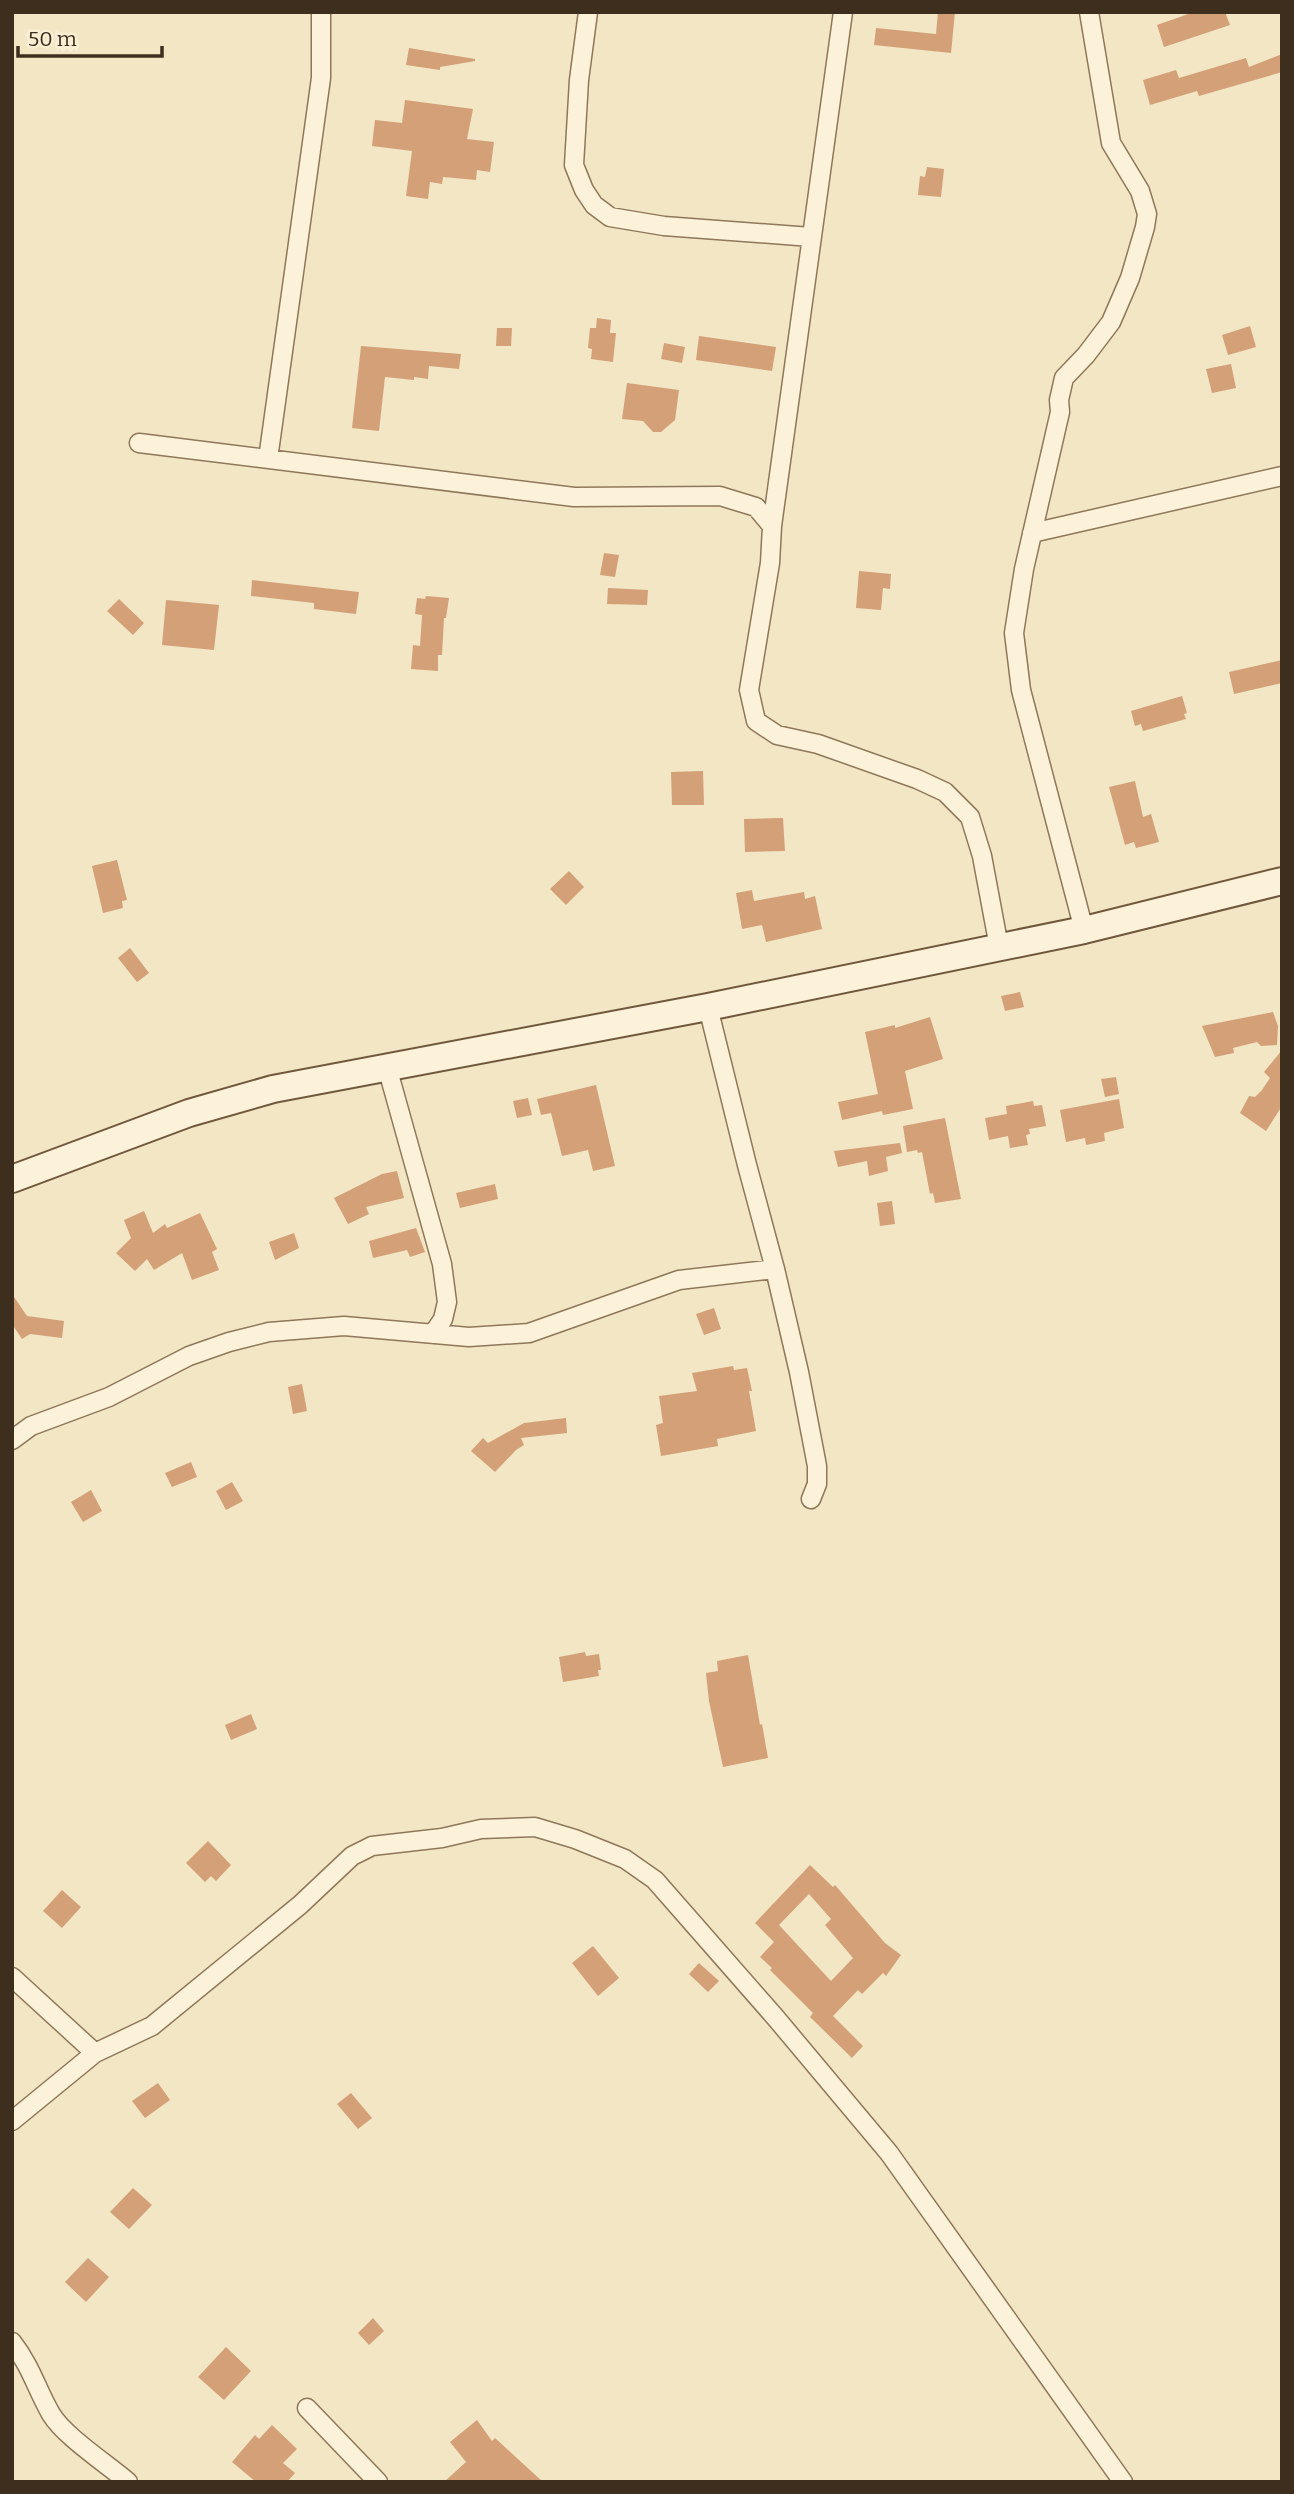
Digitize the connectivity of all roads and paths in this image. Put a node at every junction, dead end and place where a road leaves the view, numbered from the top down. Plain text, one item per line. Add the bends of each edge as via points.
1 (321, 12) edge
2 (588, 12) edge
3 (843, 12) edge
4 (1089, 12) edge
5 (811, 237) junction
6 (139, 443) dead end
7 (268, 459) junction
8 (1282, 476) edge
9 (772, 526) junction
10 (1032, 533) junction
11 (1282, 881) edge
12 (1084, 930) junction
13 (999, 947) junction
14 (708, 1007) junction
15 (387, 1067) junction
16 (12, 1179) edge
17 (775, 1269) junction
18 (433, 1334) junction
19 (12, 1440) edge
20 (811, 1499) dead end
21 (12, 1977) edge
22 (95, 2053) junction
23 (12, 2121) edge
24 (12, 2343) edge
25 (307, 2408) dead end
26 (128, 2482) edge
27 (378, 2482) edge
28 (1124, 2482) edge

1 - 7 street via 321,78
2 - 5 street via 574,166 594,205 610,217 664,226
3 - 5 street
4 - 10 street via 1111,143 1140,191 1147,214 1130,278 1111,322 1065,378
5 - 9 street
6 - 7 street
7 - 9 street via 574,497 720,496 756,507
8 - 10 street
9 - 13 street via 771,563 749,690 756,721 777,735 818,744 945,792 970,817
10 - 12 street via 1014,633 1020,678
11 - 12 street
12 - 13 street
13 - 14 street
14 - 15 street
14 - 17 street
15 - 16 street via 273,1089 189,1113
15 - 18 street via 442,1264 447,1302
17 - 18 street via 679,1280 529,1333 498,1337
17 - 20 street via 817,1466
18 - 19 street via 344,1326 269,1332 229,1342 189,1356 109,1397 31,1426
21 - 22 street
22 - 23 street
22 - 28 street via 152,2026 300,1905 352,1856 372,1846 481,1829 535,1827 575,1839 625,1860 655,1880 775,2017 889,2153
24 - 26 street via 61,2427
25 - 27 street

